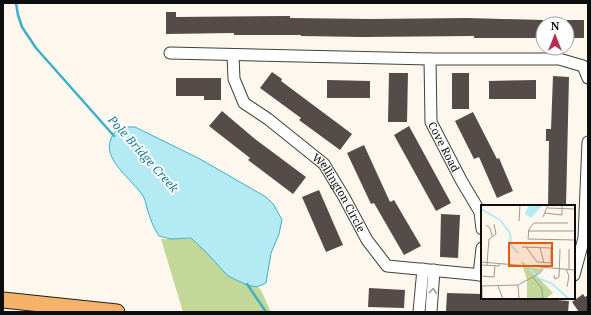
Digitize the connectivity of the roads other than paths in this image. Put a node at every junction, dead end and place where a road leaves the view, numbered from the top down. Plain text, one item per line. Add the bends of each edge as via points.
1 (170, 53) dead end
2 (233, 55) junction
3 (430, 59) junction
4 (588, 78) edge
5 (588, 142) edge
6 (481, 220) edge
7 (481, 262) edge
8 (423, 269) junction
9 (434, 270) junction
10 (575, 270) edge
11 (480, 275) edge
12 (3, 300) edge
13 (419, 307) edge
14 (117, 312) edge
15 (412, 312) edge
16 (431, 312) edge

1 - 2 street
2 - 3 street
2 - 8 street, Wellington Circle via 234,79 244,103 324,164 367,240 387,266
3 - 4 street via 559,59 583,66
3 - 6 street, Cove Road via 432,122 480,212
5 - 10 street via 584,238
7 - 11 street
8 - 9 street, Wellington Circle
8 - 13 street
9 - 11 street, Wellington Circle
16 -> 9 street
12 - 14 main road
13 - 15 street

